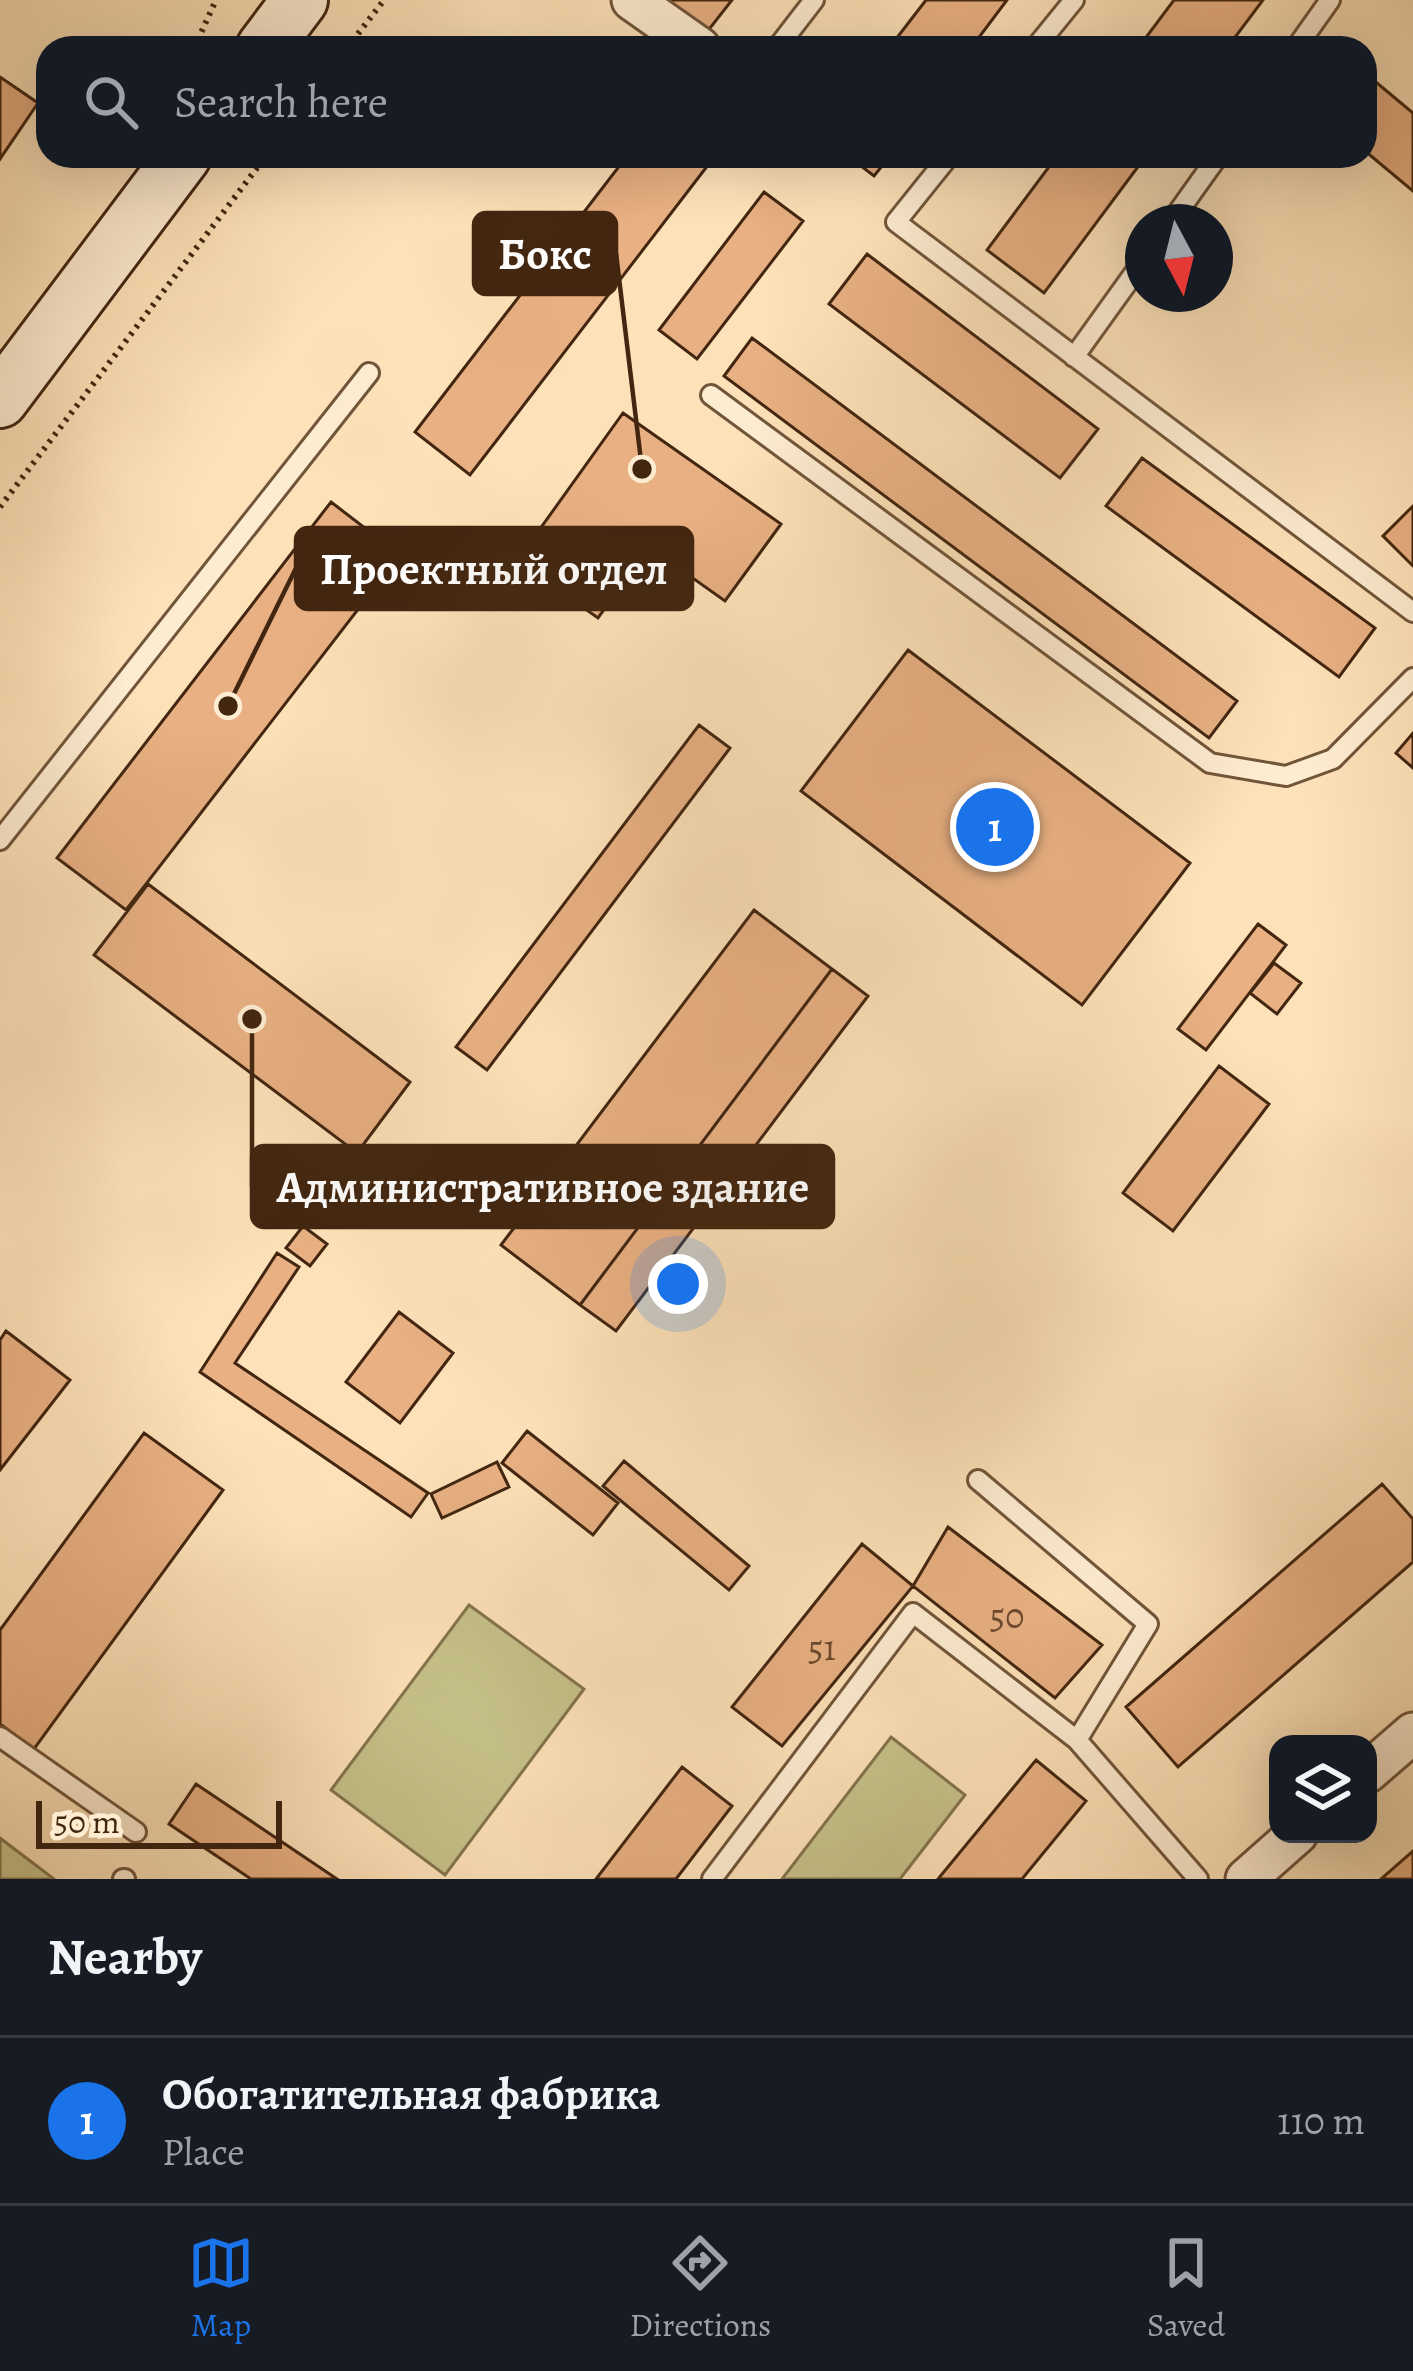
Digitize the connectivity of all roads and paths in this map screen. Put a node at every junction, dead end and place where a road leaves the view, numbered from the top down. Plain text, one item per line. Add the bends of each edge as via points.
1 (216, 0) edge
2 (300, 0) edge
3 (384, 0) edge
4 (632, 0) edge
5 (814, 0) edge
6 (1074, 0) edge
7 (1330, 0) edge
8 (200, 36) edge
9 (273, 36) edge
10 (356, 36) edge
11 (683, 36) edge
12 (786, 36) edge
13 (1046, 36) edge
14 (1304, 36) edge
15 (174, 168) edge
16 (257, 168) edge
17 (939, 168) edge
18 (1209, 168) edge
19 (1184, 204) edge
20 (1125, 286) edge
21 (1074, 357) junction
22 (369, 374) dead end
23 (711, 395) dead end
24 (0, 400) edge
25 (0, 507) edge
26 (1413, 612) edge
27 (1413, 678) edge
28 (0, 840) edge
29 (977, 1480) dead end
30 (1413, 1733) edge
31 (0, 1737) edge
32 (1077, 1740) junction
33 (1377, 1764) edge
34 (136, 1832) dead end
35 (1287, 1843) edge
36 (712, 1879) edge
37 (1198, 1879) edge
38 (1246, 1879) edge

1 - 8 path
2 - 9 main road
3 - 10 path
4 - 11 street
5 - 12 lane
6 - 13 lane
7 - 14 lane
15 - 24 main road
16 - 25 path
17 - 21 lane via 896,222
18 - 19 lane
20 - 21 lane
21 - 26 lane
22 - 28 lane
23 - 27 lane via 1210,763 1286,776 1333,759
29 - 32 lane via 1148,1624
30 - 33 street
31 - 34 lane
32 - 36 lane via 913,1613
32 - 37 lane
35 - 38 street

